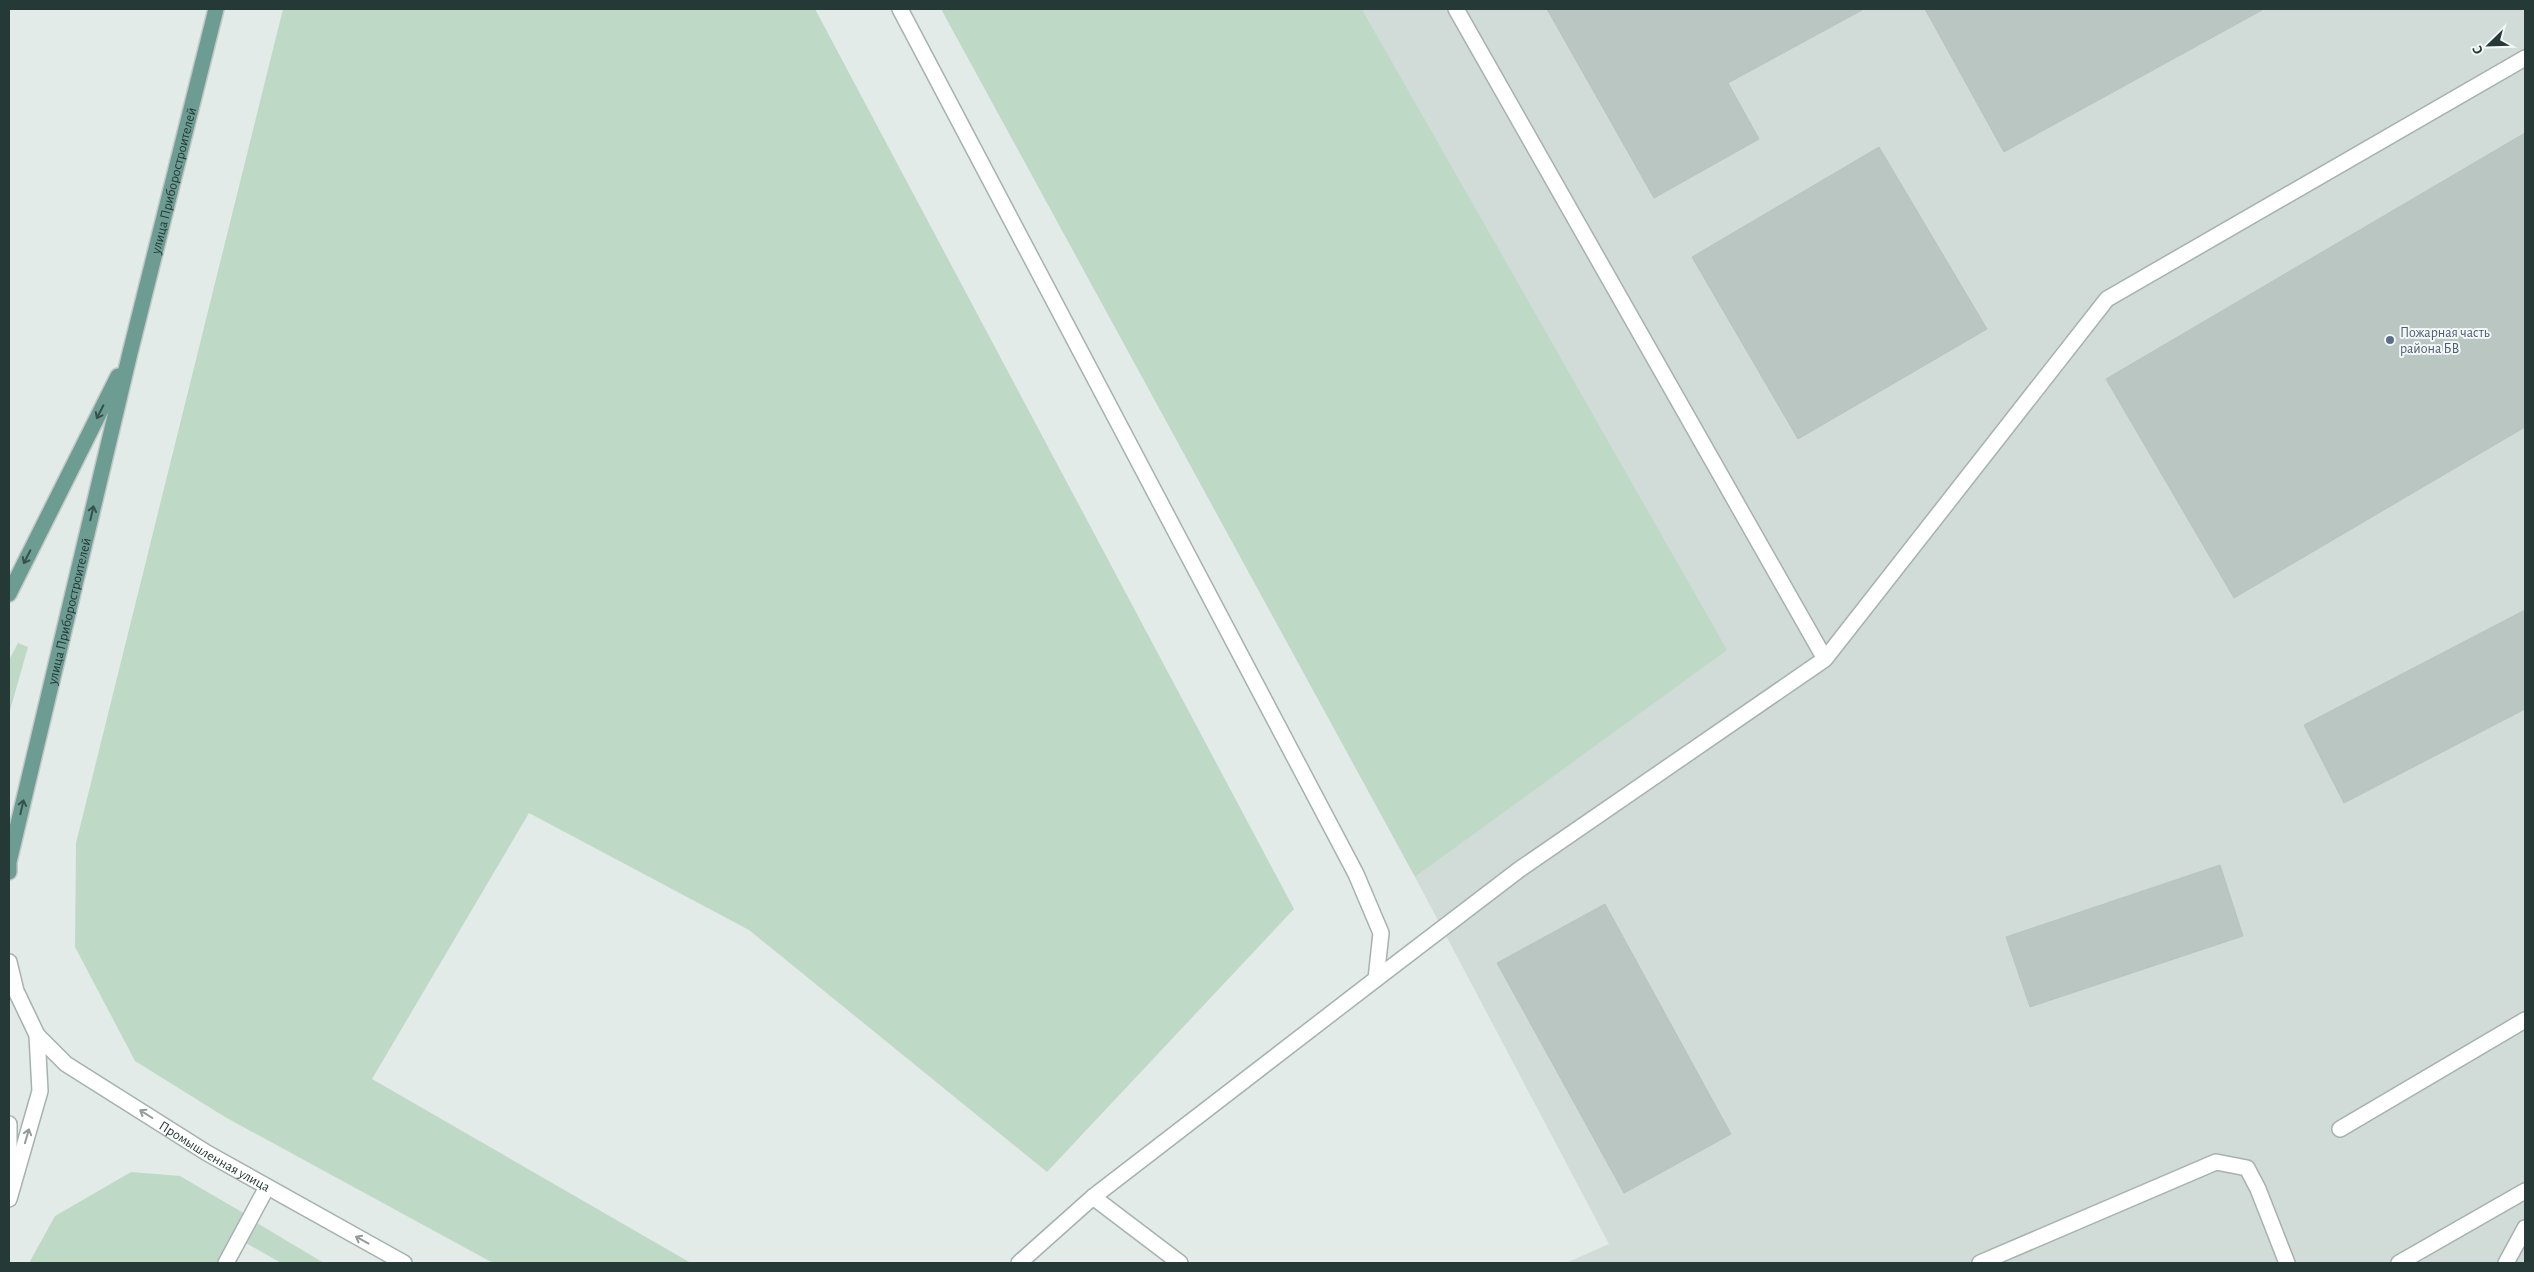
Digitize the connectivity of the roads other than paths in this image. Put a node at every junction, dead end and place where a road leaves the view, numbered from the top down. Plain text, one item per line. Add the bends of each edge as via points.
1 (216, 9) edge
2 (900, 9) edge
3 (1456, 9) edge
4 (2525, 58) edge
5 (130, 353) junction
6 (9, 594) edge
7 (1825, 658) junction
8 (9, 872) edge
9 (9, 962) edge
10 (1376, 979) junction
11 (2525, 1020) edge
12 (36, 1035) junction
13 (9, 1124) edge
14 (2340, 1129) dead end
15 (9, 1162) edge
16 (267, 1187) junction
17 (2525, 1190) edge
18 (1093, 1197) junction
19 (9, 1199) edge
20 (2525, 1228) edge
21 (226, 1263) edge
22 (404, 1263) edge
23 (1019, 1263) edge
24 (1180, 1263) edge
25 (1980, 1263) edge
26 (2287, 1263) edge
27 (2399, 1263) edge
28 (2506, 1263) edge

1 - 5 main road, улица Приборостроителей
2 - 10 street via 1356,874 1380,933
3 - 7 street
4 - 7 street via 2107,299
5 -> 6 main road, улица Приборостроителей
8 -> 5 main road, улица Приборостроителей via 11,852
7 - 10 street via 1520,869
9 - 12 street via 16,991
10 - 18 street
11 - 14 street
16 -> 12 street, Промышленная улица via 66,1064
19 -> 12 street via 40,1091
13 - 15 street
16 - 21 street
22 -> 16 street, Промышленная улица
17 - 27 street
18 - 23 street
18 - 24 street
20 - 28 street
25 - 26 street via 2216,1162 2247,1168

